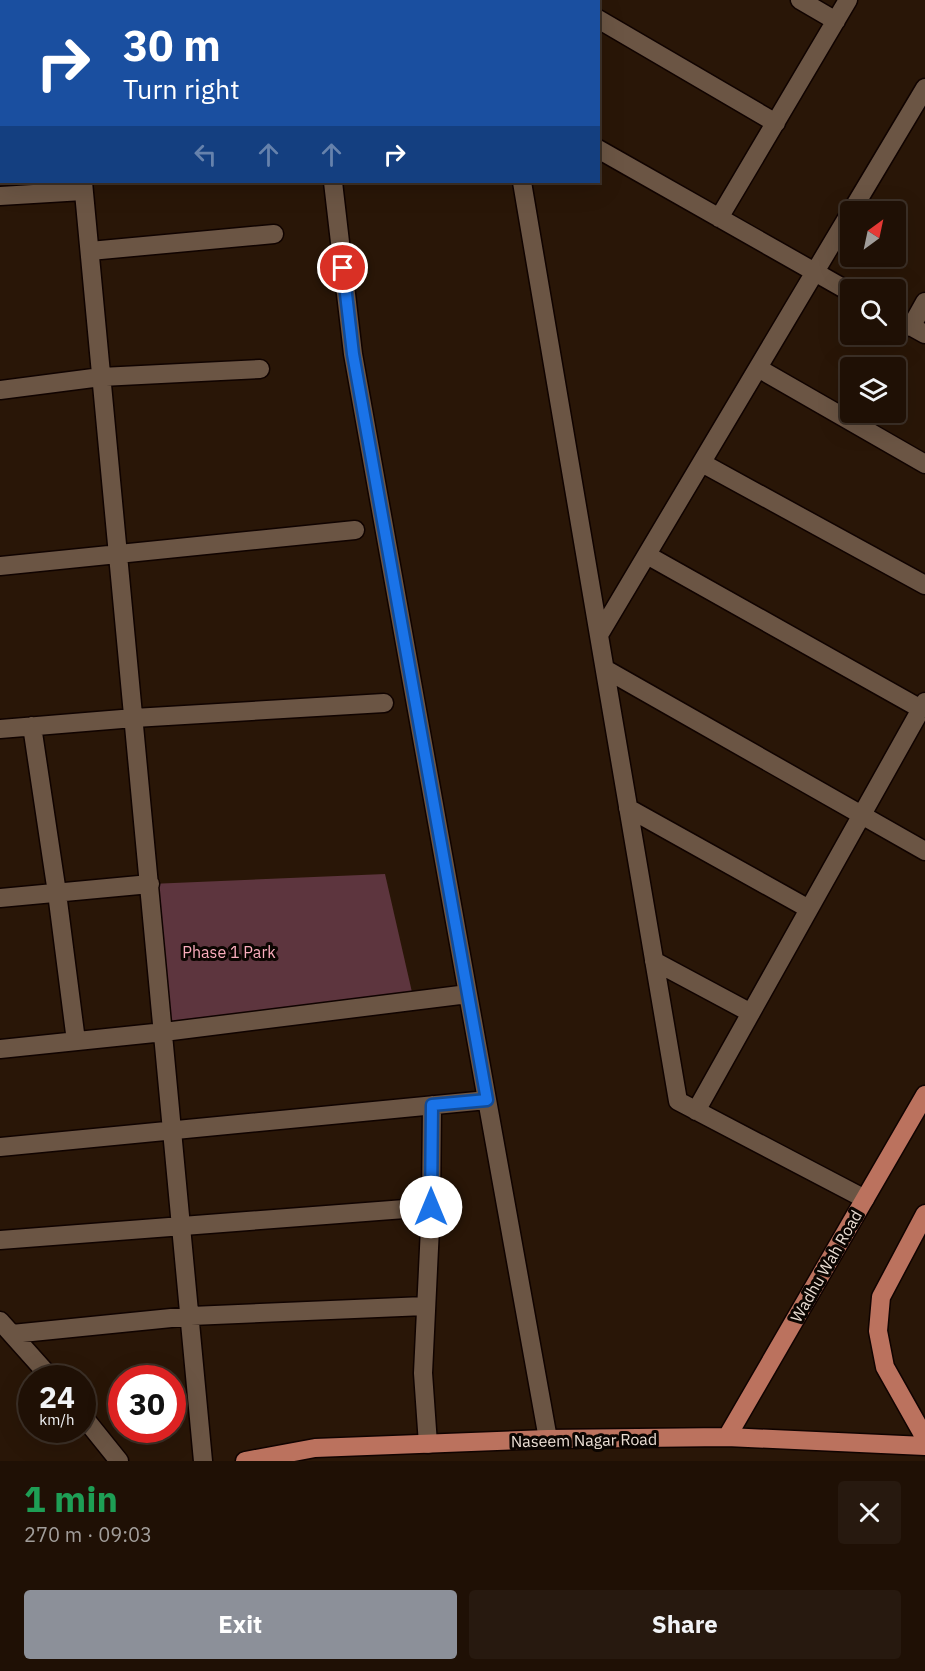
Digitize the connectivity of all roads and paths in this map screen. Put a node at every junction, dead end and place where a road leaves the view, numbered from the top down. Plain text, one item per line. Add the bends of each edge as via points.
1 (800, 0) edge
2 (848, 0) edge
3 (600, 20) edge
4 (836, 21) junction
5 (925, 88) edge
6 (776, 123) junction
7 (600, 150) edge
8 (333, 183) edge
9 (522, 183) edge
10 (83, 186) edge
11 (0, 196) edge
12 (858, 201) edge
13 (719, 218) junction
14 (840, 230) edge
15 (274, 234) dead end
16 (90, 251) junction
17 (815, 272) junction
18 (840, 286) edge
19 (925, 302) edge
20 (911, 326) edge
21 (758, 368) junction
22 (260, 369) dead end
23 (101, 377) junction
24 (0, 390) edge
25 (702, 463) junction
26 (925, 464) edge
27 (355, 530) dead end
28 (118, 554) junction
29 (647, 555) junction
30 (0, 566) edge
31 (925, 585) edge
32 (599, 635) junction
33 (605, 669) junction
34 (384, 702) dead end
35 (923, 705) edge
36 (134, 718) junction
37 (32, 726) junction
38 (0, 729) edge
39 (628, 808) junction
40 (862, 814) junction
41 (925, 851) edge
42 (150, 884) junction
43 (57, 892) junction
44 (0, 898) edge
45 (809, 909) junction
46 (654, 961) junction
47 (468, 994) junction
48 (751, 1013) junction
49 (164, 1032) junction
50 (76, 1041) junction
51 (0, 1049) edge
52 (925, 1095) edge
53 (487, 1100) junction
54 (432, 1105) junction
55 (696, 1111) junction
56 (173, 1130) junction
57 (0, 1147) edge
58 (865, 1199) junction
59 (431, 1207) junction
60 (925, 1214) edge
61 (182, 1227) junction
62 (0, 1240) edge
63 (425, 1306) junction
64 (191, 1317) junction
65 (6, 1327) edge
66 (40, 1365) edge
67 (96, 1432) edge
68 (728, 1437) junction
69 (925, 1438) edge
70 (548, 1439) junction
71 (428, 1444) junction
72 (925, 1446) edge
73 (286, 1456) edge
74 (119, 1461) edge
75 (203, 1461) edge
76 (245, 1461) edge

1 - 4 street
2 - 4 street
3 - 6 street
4 - 6 street
5 - 12 street
6 - 13 street
7 - 13 street
8 - 47 street via 353,354
9 - 32 street
10 - 11 street
10 - 16 street
13 - 17 street
14 - 17 street
15 - 16 street
16 - 23 street
17 - 18 street
17 - 21 street
19 - 20 street
21 - 25 street
21 - 26 street
22 - 23 street
23 - 24 street
23 - 28 street
25 - 29 street
25 - 31 street
27 - 28 street
28 - 30 street
28 - 36 street
29 - 32 street
29 - 35 street
32 - 33 street
33 - 39 street
33 - 40 street
34 - 36 street
35 - 40 street
36 - 37 street
36 - 42 street
37 - 38 street
37 - 43 street
39 - 45 street
39 - 46 street
40 - 41 street
40 - 45 street
42 - 43 street
42 - 49 street
43 - 44 street
43 - 50 street
45 - 48 street
46 - 48 street
46 - 55 street via 678,1101
47 - 49 street
47 - 53 street
48 - 55 street
49 - 50 street
49 - 56 street
50 - 51 street
52 - 58 main road, Wadhu Wah Road
53 - 54 street
53 - 70 street
54 - 56 street
54 - 59 street
55 - 58 street
56 - 57 street
56 - 61 street
58 - 68 main road, Wadhu Wah Road
59 - 61 street
59 - 63 street
60 - 69 main road via 881,1297 878,1331 885,1367
61 - 62 street
61 - 64 street
63 - 64 street
63 - 71 street via 423,1373
64 - 65 street
64 - 75 street
65 - 66 street
67 - 74 street
68 - 70 main road, Naseem Nagar Road
68 - 72 main road, Naseem Nagar Road
70 - 71 main road, Naseem Nagar Road
71 - 73 main road, Naseem Nagar Road via 315,1448
73 - 76 main road, Naseem Nagar Road

